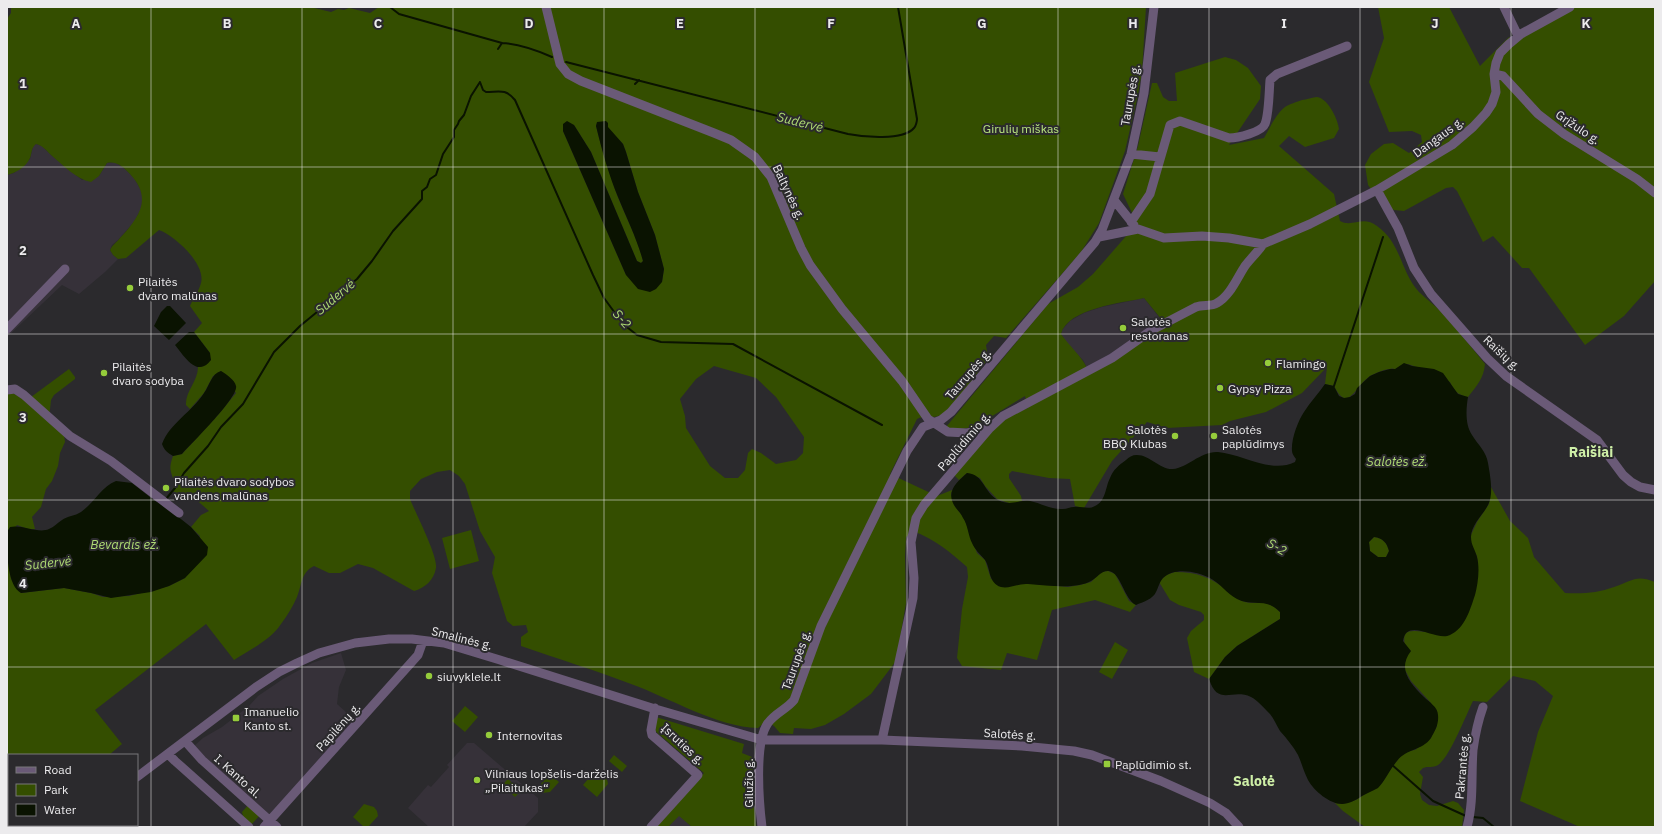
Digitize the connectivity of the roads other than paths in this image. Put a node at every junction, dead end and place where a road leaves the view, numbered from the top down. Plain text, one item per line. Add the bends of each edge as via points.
1 (546, 7) edge
2 (1154, 7) edge
3 (1504, 7) edge
4 (1570, 7) edge
5 (1518, 36) junction
6 (1347, 46) dead end
7 (1494, 74) junction
8 (1131, 154) junction
9 (1160, 157) junction
10 (1377, 190) junction
11 (1655, 193) edge
12 (1114, 200) junction
13 (1131, 222) junction
14 (1138, 229) junction
15 (1098, 237) junction
16 (1263, 244) junction
17 (65, 269) dead end
18 (7, 329) edge
19 (7, 390) edge
20 (933, 423) junction
21 (989, 429) junction
22 (1655, 490) edge
23 (179, 513) dead end
24 (423, 641) junction
25 (655, 708) junction
26 (1483, 708) dead end
27 (762, 740) junction
28 (882, 740) junction
29 (185, 741) junction
30 (168, 754) junction
31 (138, 776) edge
32 (267, 824) edge
33 (250, 827) edge
34 (277, 827) edge
35 (651, 827) edge
36 (762, 827) edge
37 (1239, 827) edge
38 (1467, 827) edge

1 - 20 street, Baltynės g. via 558,61 568,74 731,140 755,157 771,177 801,248 817,276
2 - 8 street, Taurupės g. via 1144,93
3 - 5 street
4 - 5 street, Dangaus g.
5 - 7 street, Dangaus g. via 1500,53
6 - 9 street via 1277,74 1270,80 1265,124 1260,130 1229,138 1180,121 1170,125
7 - 10 street, Dangaus g. via 1496,92 1492,104 1473,127 1437,155
7 - 11 street, Grįžulo g. via 1503,76 1538,114 1564,134
8 - 9 street
8 - 12 street, Taurupės g.
9 - 13 street via 1150,194
10 - 16 street, Dangaus g. via 1310,224
10 - 22 street, Raišių g. via 1398,228 1414,268 1432,294 1487,358 1506,376 1597,440 1631,482
12 - 13 street
12 - 15 street, Taurupės g.
13 - 14 street
14 - 15 street
14 - 16 street via 1164,238 1202,236
15 - 20 street, Taurupės g. via 951,412
16 - 21 street, Paplūdimio g. via 1217,304 1196,307 1152,330 1112,358 1013,409
17 - 18 street
19 - 23 street via 15,389 24,395 70,436 111,461
20 - 21 street via 948,432 967,433
20 - 27 street, Taurupės g. via 923,427 907,451 821,626 794,700 769,722
21 - 28 street, Paplūdimio g. via 924,505 916,518 911,542 913,598
24 - 25 street, Smalinės g. via 444,644 500,660
24 - 29 street, Smalinės g. via 368,641 319,654 269,678
24 - 32 street, Papilėnų g. via 414,660
25 - 27 street, Smalinės g.
25 - 35 street, Įsruties g. via 652,735 698,775
26 - 38 street, Pakrantės g. via 1473,750
27 - 28 street, Salotės g.
27 - 36 street, Gilužio g. via 759,796
28 - 37 street, Salotės g. via 1022,746 1092,755 1154,778 1210,803 1226,813
29 - 30 street, Smalinės g.
29 - 32 street, I. Kanto al.
30 - 31 street, Smalinės g.
30 - 33 street
32 - 34 street, I. Kanto al.

